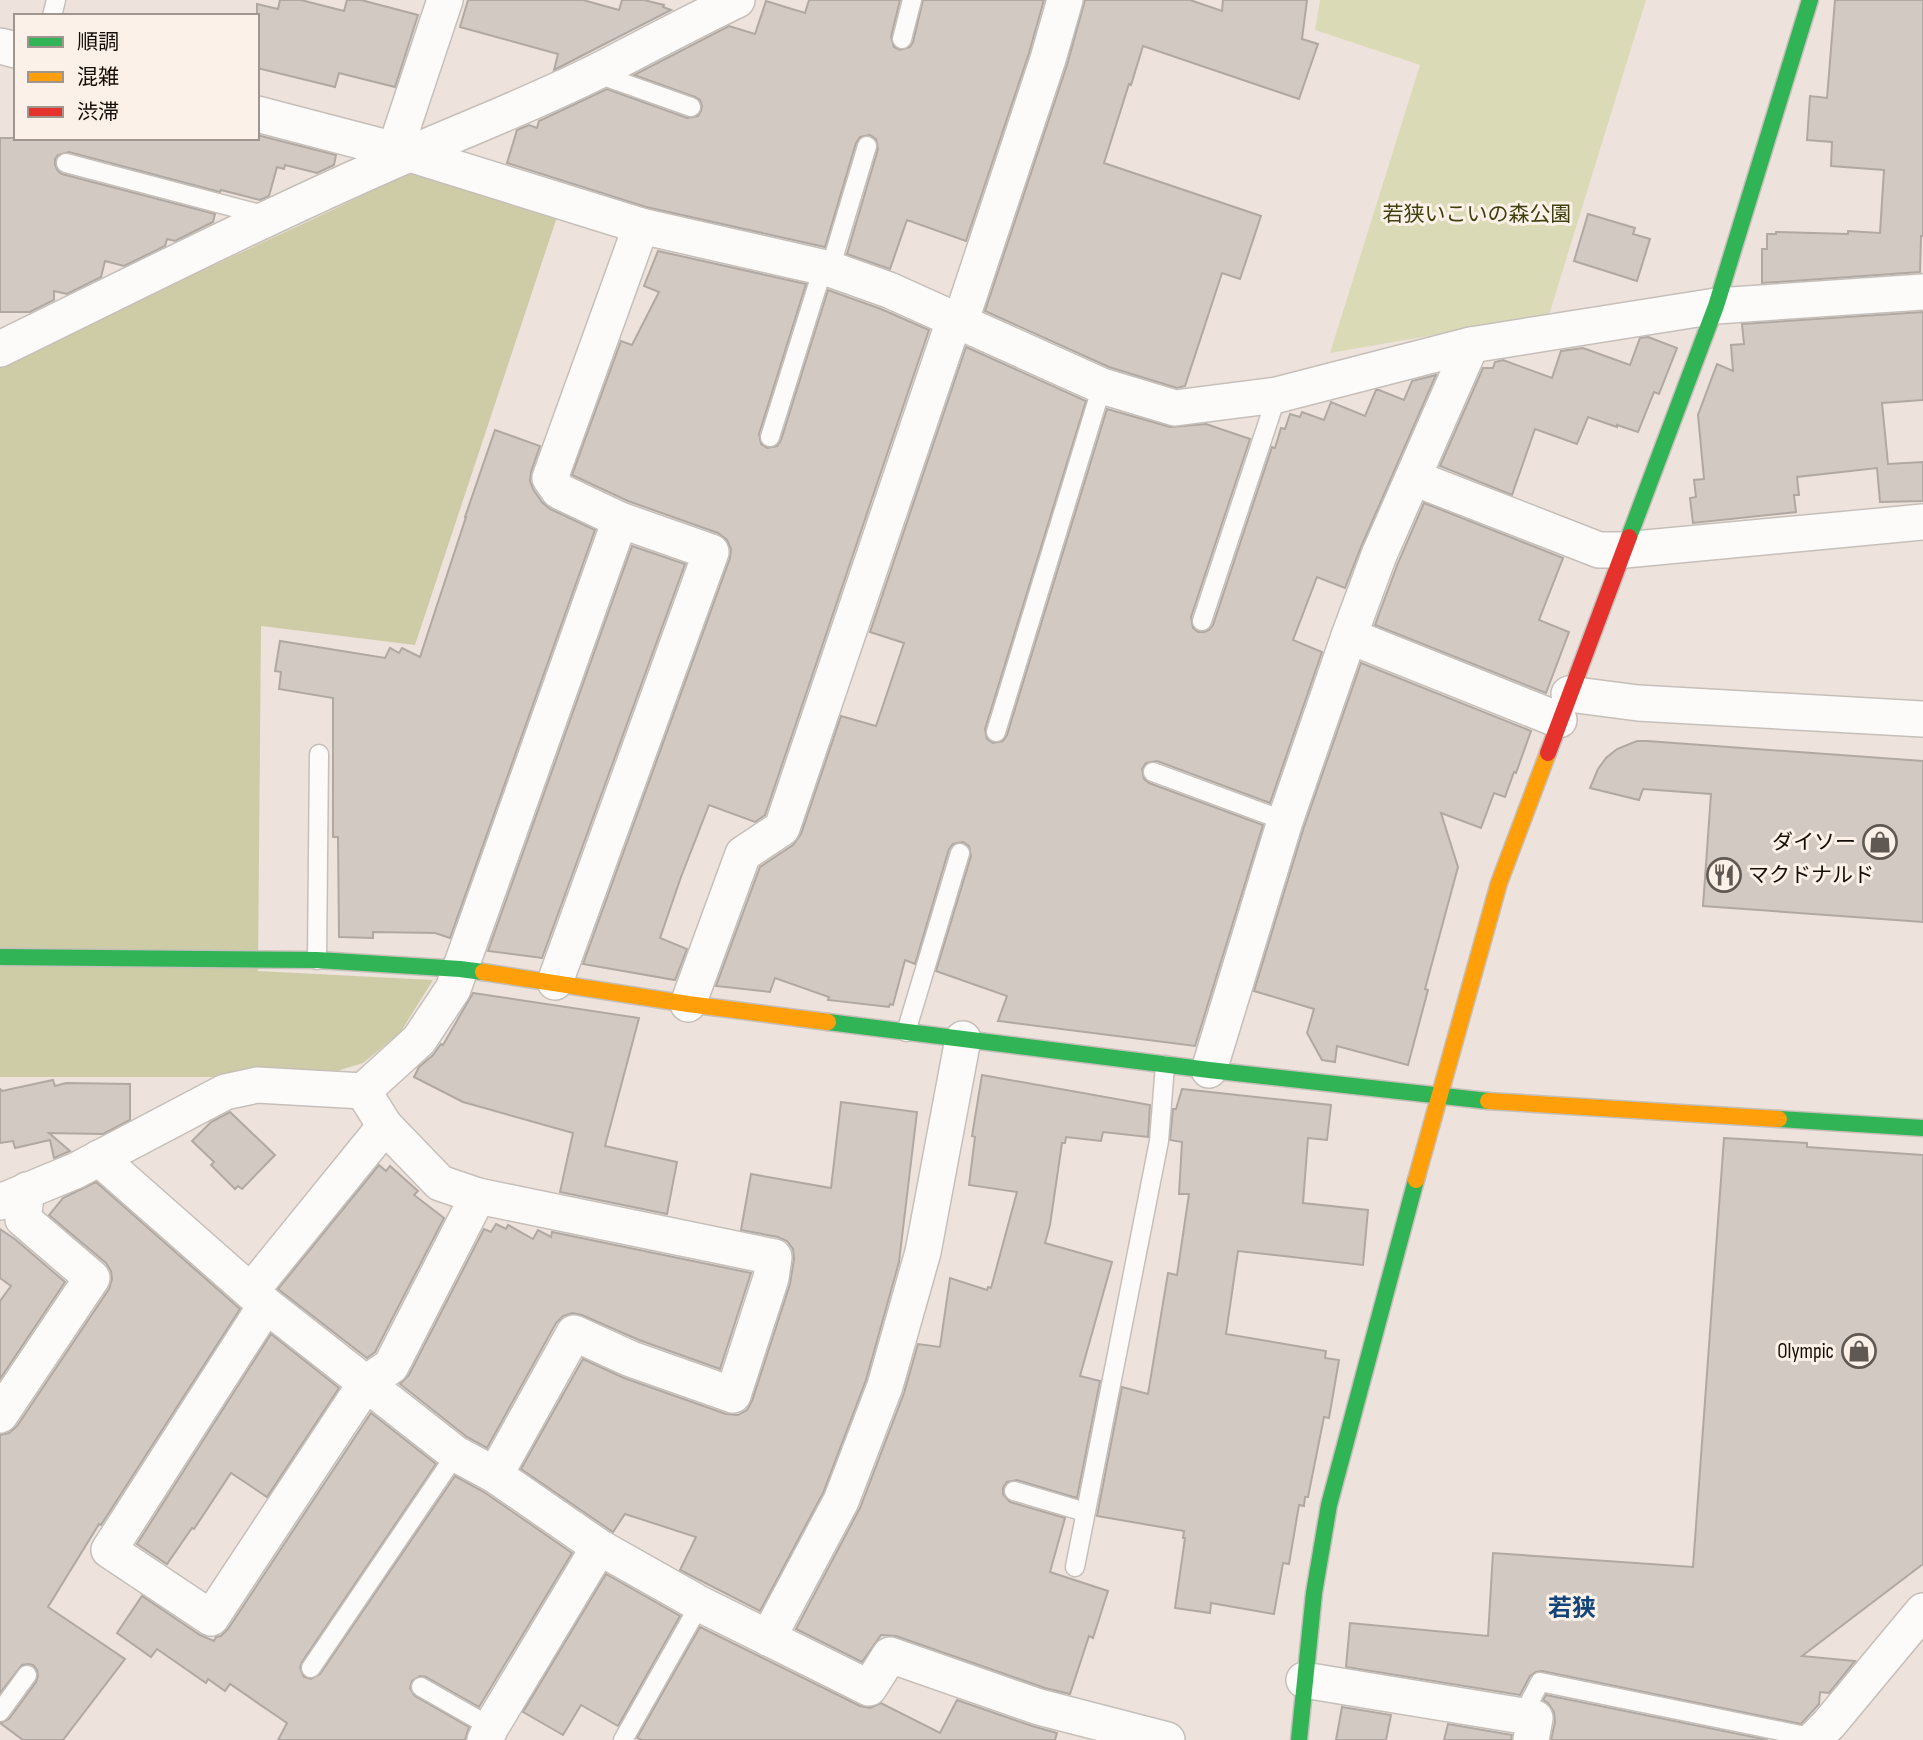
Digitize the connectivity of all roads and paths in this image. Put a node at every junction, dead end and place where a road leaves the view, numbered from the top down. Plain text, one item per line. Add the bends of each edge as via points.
1 (445, 0) edge
2 (737, 0) edge
3 (912, 0) edge
4 (1065, 0) edge
5 (1810, 0) edge
6 (676, 16) edge
7 (902, 40) dead end
8 (595, 73) junction
9 (691, 107) dead end
10 (259, 115) edge
11 (867, 146) dead end
12 (402, 152) junction
13 (66, 163) dead end
14 (271, 217) junction
15 (641, 226) junction
16 (827, 269) junction
17 (1923, 292) edge
18 (1716, 306) junction
19 (957, 322) junction
20 (1471, 345) junction
21 (0, 349) edge
22 (1102, 386) junction
23 (1277, 395) junction
24 (770, 437) dead end
25 (1414, 478) junction
26 (620, 520) junction
27 (1923, 522) edge
28 (1625, 551) junction
29 (1202, 621) dead end
30 (1349, 636) junction
31 (1564, 707) junction
32 (1923, 719) edge
33 (996, 732) dead end
34 (319, 754) dead end
35 (1153, 772) dead end
36 (1285, 821) junction
37 (960, 853) dead end
38 (0, 957) edge
39 (317, 960) junction
40 (460, 969) junction
41 (555, 982) junction
42 (688, 1004) junction
43 (906, 1031) junction
44 (963, 1039) junction
45 (1165, 1065) junction
46 (1209, 1070) junction
47 (363, 1091) junction
48 (1441, 1094) junction
49 (385, 1126) junction
50 (1923, 1128) edge
51 (99, 1158) junction
52 (14, 1196) edge
53 (478, 1196) junction
54 (258, 1298) junction
55 (366, 1383) junction
56 (0, 1415) edge
57 (456, 1454) junction
58 (495, 1475) junction
59 (1014, 1491) dead end
60 (1085, 1512) junction
61 (600, 1547) junction
62 (1074, 1566) dead end
63 (700, 1604) junction
64 (1923, 1611) edge
65 (768, 1638) junction
66 (311, 1668) dead end
67 (27, 1675) dead end
68 (1304, 1680) junction
69 (421, 1687) dead end
70 (0, 1713) edge
71 (1527, 1728) edge
72 (488, 1734) edge
73 (1814, 1739) edge
74 (622, 1740) edge
75 (1167, 1740) edge
76 (1298, 1740) edge

1 - 12 street
2 - 6 street
3 - 7 lane
4 - 19 street
5 - 18 street
6 - 8 street
8 - 9 lane
8 - 12 street via 463,133
10 - 12 street
11 - 16 lane
12 - 14 street
12 - 15 street
13 - 14 lane
14 - 21 street
15 - 16 street
15 - 26 street via 550,478 559,491
16 - 19 street via 889,290
16 - 24 lane
17 - 18 street
18 - 20 street
18 - 28 street
19 - 22 street
19 - 42 street via 782,828 743,854
20 - 23 street
20 - 25 street
22 - 23 street via 1175,408
22 - 33 lane
23 - 29 lane
25 - 28 street via 1599,550
25 - 30 street via 1378,555
26 - 40 street
26 - 41 street via 711,552
27 - 28 street
28 - 31 street
30 - 31 street
30 - 36 street
31 - 32 street via 1638,703
31 - 48 street via 1499,883
34 - 39 lane
35 - 36 lane
36 - 46 street
37 - 43 lane
38 - 39 street
39 - 40 street
40 - 41 street
40 - 47 street via 453,989 419,1040
41 - 42 street
42 - 43 street
43 - 44 street
44 - 45 street
44 - 65 street via 923,1252 885,1386 841,1501
45 - 46 street
45 - 60 lane via 1158,1141
46 - 48 street
47 - 49 street
47 - 51 street via 257,1085 225,1092
48 - 50 street via 1500,1102
48 - 68 street via 1329,1505
49 - 53 street via 440,1183
49 - 54 street
51 - 52 street
51 - 54 street
52 - 56 street via 23,1219 92,1278
53 - 55 street via 391,1366
53 - 58 street via 774,1257 733,1395 631,1359 574,1333
54 - 55 street
54 - 55 street via 109,1550 211,1618
55 - 57 street
57 - 58 street
57 - 66 lane
58 - 61 street
59 - 60 lane
60 - 62 lane
61 - 63 street
61 - 72 street
63 - 65 street
63 - 74 lane
64 - 73 street
65 - 75 street via 869,1688 890,1655 1039,1707
67 - 70 lane
68 - 71 street
68 - 76 street
69 - 72 lane
71 - 73 lane via 1540,1682

